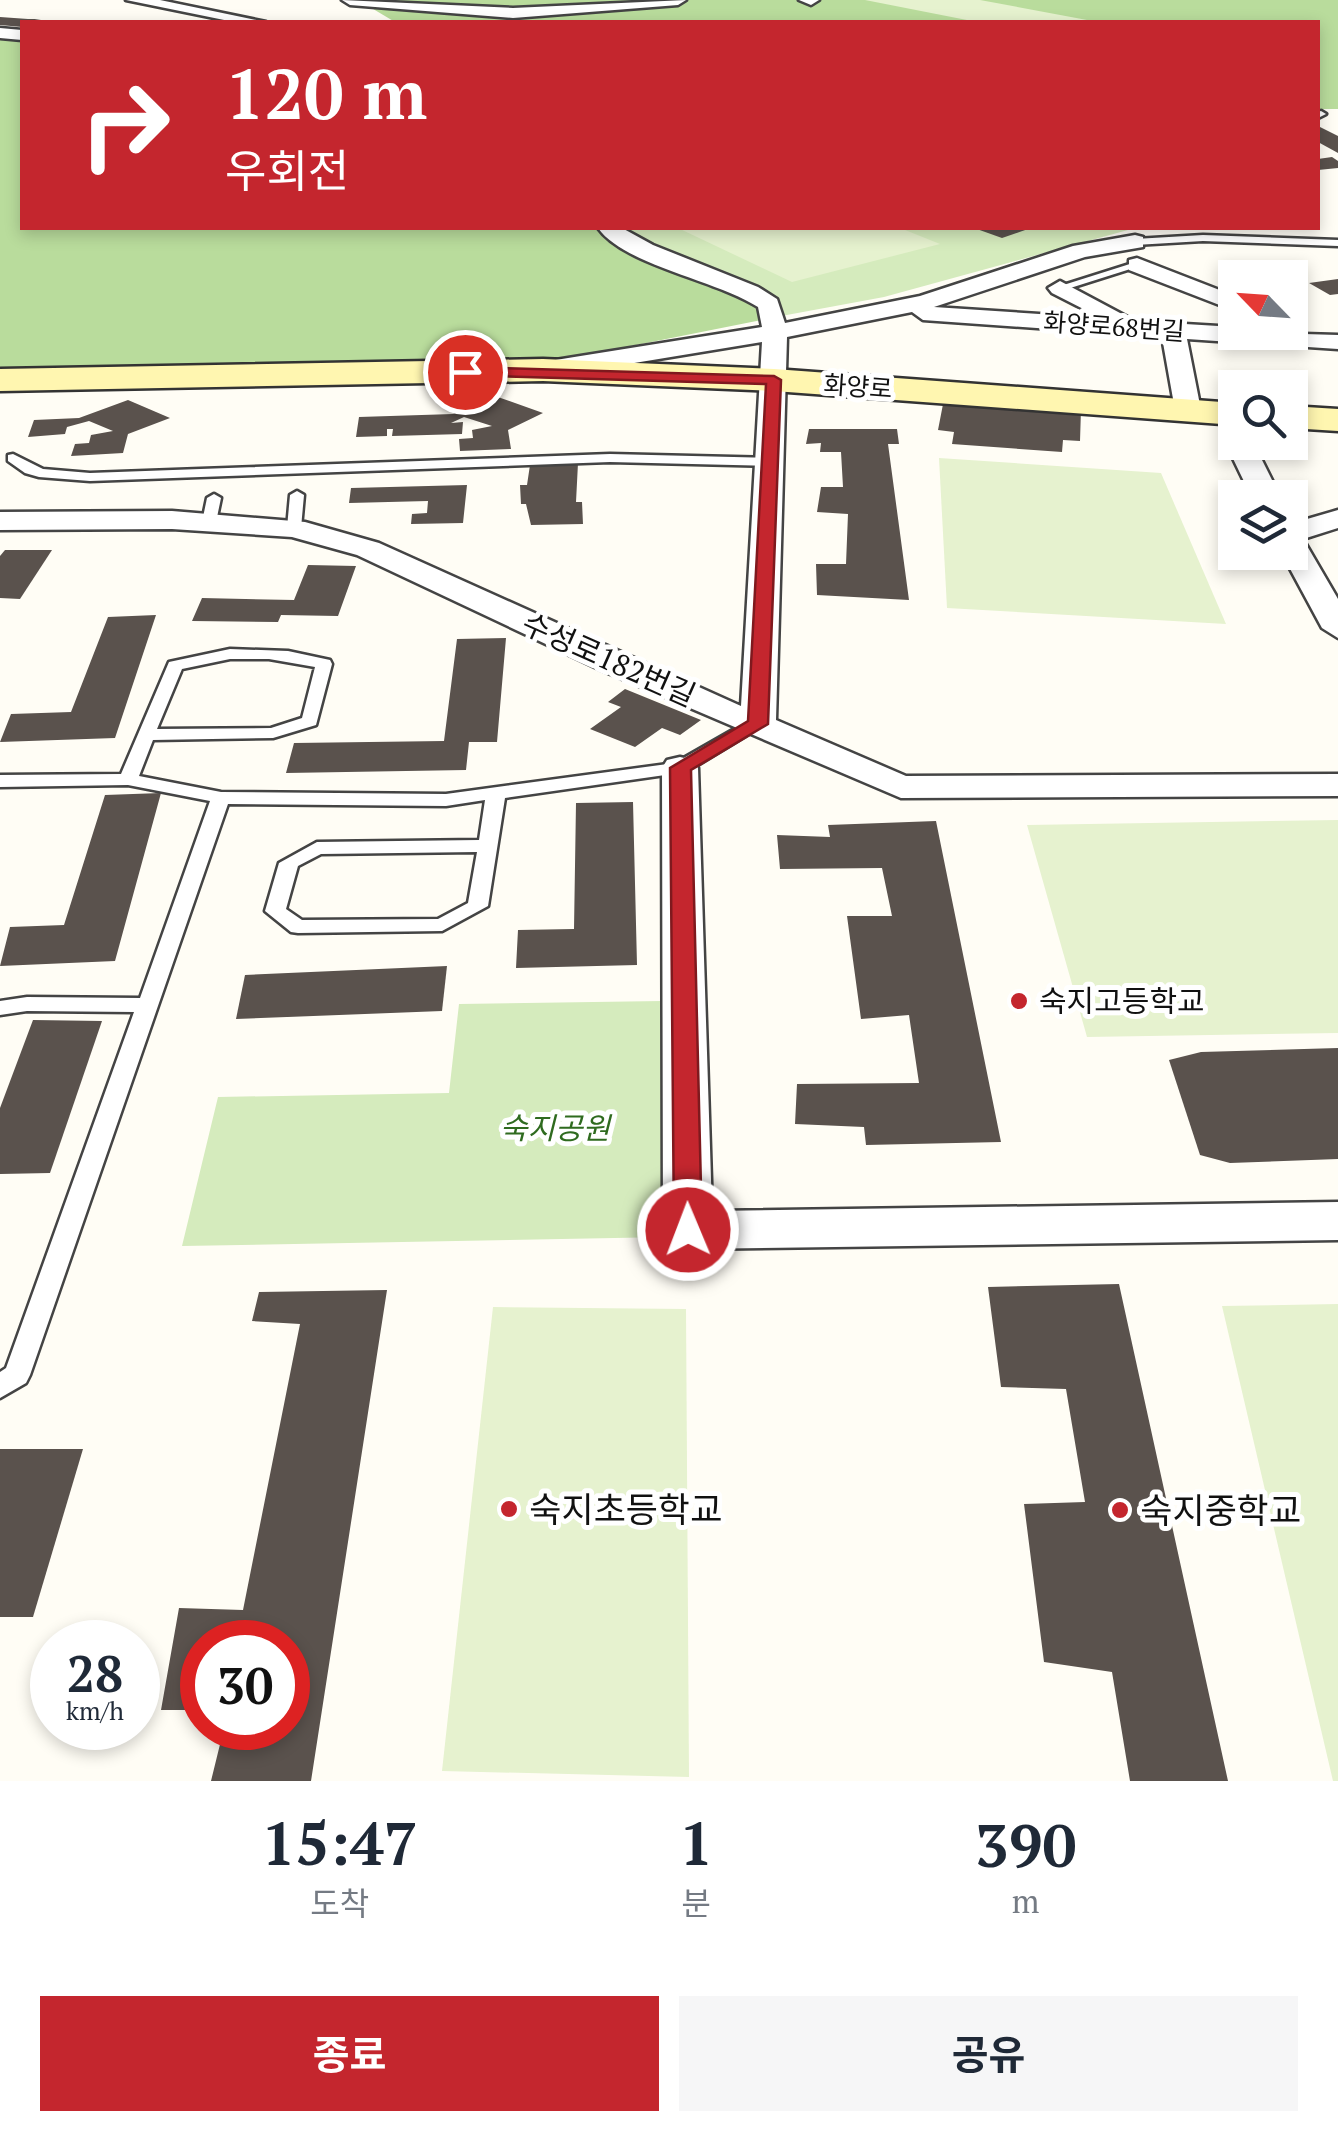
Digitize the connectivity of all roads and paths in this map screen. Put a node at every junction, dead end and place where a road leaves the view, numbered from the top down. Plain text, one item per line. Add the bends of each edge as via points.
1 (134, 0) edge
2 (227, 0) edge
3 (349, 0) edge
4 (678, 0) edge
5 (202, 11) junction
6 (179, 20) edge
7 (248, 20) edge
8 (383, 20) edge
9 (612, 230) edge
10 (1161, 230) edge
11 (1170, 240) junction
12 (1338, 243) edge
13 (1136, 253) junction
14 (1060, 288) joint
15 (1218, 295) edge
16 (889, 310) junction
17 (1140, 328) junction
18 (775, 330) junction
19 (1173, 330) junction
20 (1308, 332) edge
21 (1336, 343) edge
22 (543, 370) junction
23 (0, 380) edge
24 (774, 380) junction
25 (1218, 412) edge
26 (1308, 418) edge
27 (1338, 420) edge
28 (1218, 422) edge
29 (13, 458) dead end
30 (770, 462) junction
31 (1338, 519) edge
32 (0, 522) edge
33 (1308, 528) edge
34 (1307, 570) edge
35 (1337, 623) edge
36 (758, 724) junction
37 (146, 735) junction
38 (680, 768) junction
39 (128, 779) junction
40 (0, 781) edge
41 (1338, 785) edge
42 (496, 793) junction
43 (221, 798) junction
44 (487, 846) junction
45 (148, 1005) junction
46 (0, 1008) edge
47 (1338, 1220) edge
48 (0, 1387) edge

1 - 5 street
2 - 5 street
3 - 4 street via 512,13
3 - 8 street
5 - 6 street
5 - 7 street
9 - 18 street via 746,287 769,304
10 - 11 lane
11 - 12 lane
11 - 13 lane
13 - 14 lane
13 - 15 street
13 - 16 street, 화양로68번길 via 1084,249 959,294
14 - 17 street
16 - 17 street, 화양로68번길
16 - 18 street, 화양로68번길
17 - 19 street, 화양로68번길
18 - 22 street, 화양로68번길
18 - 24 street
19 - 21 street, 화양로68번길
19 - 25 street
20 - 21 street
22 - 23 street, 화양로
22 - 24 street, 화양로
24 - 28 street, 화양로
24 - 30 street
26 - 27 street
29 - 30 lane via 25,470 90,477 610,458
30 - 36 street
31 - 33 street
32 - 36 street, 수성로182번길 via 296,511
34 - 35 street
36 - 38 lane
36 - 41 street, 수성로182번길 via 902,786
37 - 37 lane via 174,666 204,656 296,655 324,664 310,721 273,733
37 - 39 lane
38 - 42 lane
38 - 47 street via 688,1230
39 - 40 lane
39 - 43 lane
42 - 43 lane via 446,800
42 - 44 lane
43 - 45 lane
44 - 44 lane via 478,906 442,925 298,927 276,911 288,863 317,848
45 - 46 lane
45 - 48 lane via 17,1374

